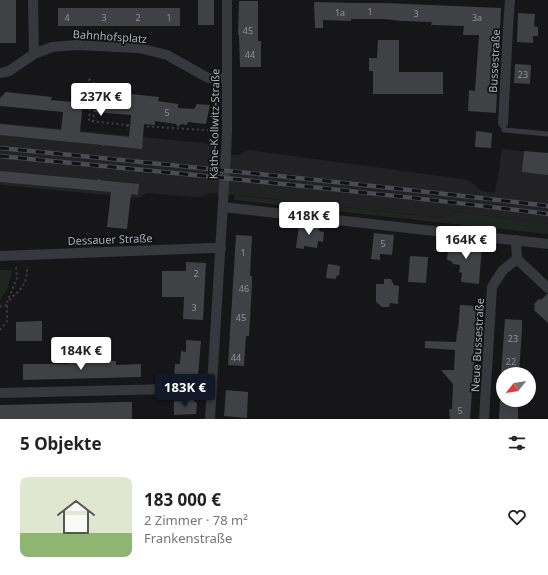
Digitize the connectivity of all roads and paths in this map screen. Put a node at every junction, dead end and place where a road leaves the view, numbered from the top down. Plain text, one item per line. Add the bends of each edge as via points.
1 (33, 0) edge
2 (227, 0) edge
3 (510, 0) edge
4 (34, 54) junction
5 (0, 73) edge
6 (227, 78) junction
7 (93, 122) junction
8 (503, 123) joint
9 (127, 125) junction
10 (127, 130) dead end
11 (227, 131) junction
12 (548, 134) edge
13 (103, 146) dead end
14 (137, 149) dead end
15 (99, 180) dead end
16 (134, 183) dead end
17 (223, 207) junction
18 (516, 240) junction
19 (548, 244) edge
20 (221, 248) junction
21 (22, 255) junction
22 (0, 256) edge
23 (518, 259) junction
24 (548, 288) edge
25 (7, 302) junction
26 (8, 305) junction
27 (0, 307) edge
28 (0, 330) edge
29 (212, 388) junction
30 (0, 393) edge
31 (210, 419) edge
32 (484, 419) edge

1 - 4 street
2 - 6 street, Käthe-Kollwitz-Straße
3 - 8 street, Bussestraße
4 - 5 street, Bahnhofsplatz via 9,71
4 - 6 street, Bahnhofsplatz via 52,47 76,45 139,48 167,55 208,78
6 - 11 street, Käthe-Kollwitz-Straße
7 - 7 path via 96,85 89,79 89,121
7 - 9 path
8 - 12 lane via 504,130
9 - 10 path
9 - 11 path
11 - 17 street, Käthe-Kollwitz-Straße
13 - 14 path via 103,139 137,142
15 - 16 path via 99,186 134,189
17 - 18 street
17 - 20 street, Käthe-Kollwitz-Straße
18 - 19 street
18 - 23 street
20 - 21 street, Dessauer Straße
20 - 29 street, Käthe-Kollwitz-Straße
21 - 22 street, Dessauer Straße
21 - 25 path via 17,278
21 - 25 path via 28,273 26,282
23 - 24 street
23 - 32 street, Neue Bussestraße via 503,270 492,288
25 - 26 path
26 - 27 path
26 - 28 path via 7,321
29 - 30 street
29 - 31 street, Käthe-Kollwitz-Straße

